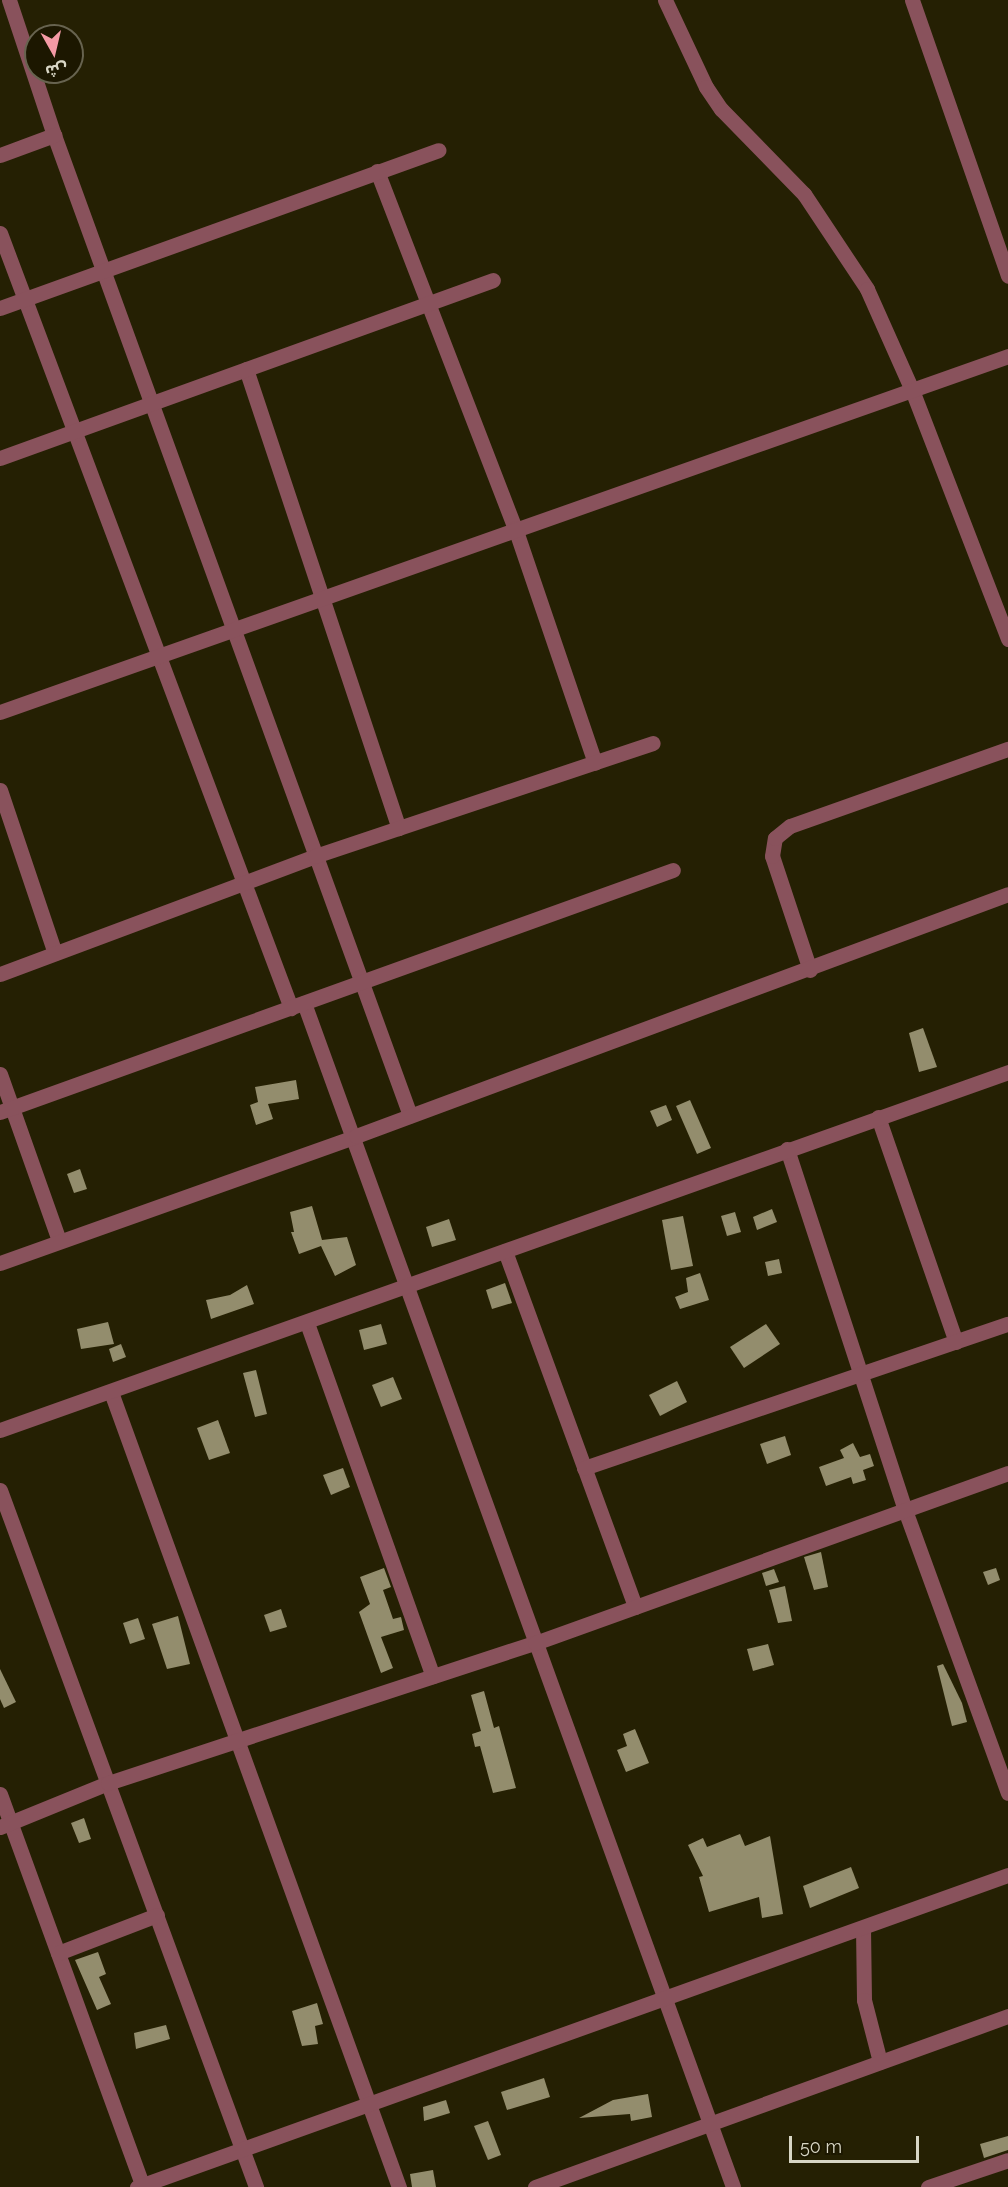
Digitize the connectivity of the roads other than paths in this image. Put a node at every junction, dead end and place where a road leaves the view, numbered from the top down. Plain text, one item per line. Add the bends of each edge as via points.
1 (9, 0) edge
2 (665, 0) edge
3 (912, 0) edge
4 (54, 135) junction
5 (438, 150) dead end
6 (0, 155) edge
7 (377, 171) junction
8 (0, 233) edge
9 (102, 269) junction
10 (1008, 276) edge
11 (493, 280) dead end
12 (24, 298) junction
13 (429, 303) junction
14 (0, 308) edge
15 (1008, 356) edge
16 (246, 369) junction
17 (912, 390) junction
18 (151, 403) junction
19 (73, 431) junction
20 (0, 458) edge
21 (515, 528) junction
22 (323, 600) junction
23 (233, 629) junction
24 (1008, 639) edge
25 (158, 656) junction
26 (0, 712) edge
27 (653, 743) dead end
28 (1008, 749) edge
29 (595, 763) junction
30 (0, 790) edge
31 (399, 828) junction
32 (315, 856) junction
33 (673, 870) dead end
34 (243, 883) junction
35 (1008, 894) edge
36 (55, 953) junction
37 (810, 969) junction
38 (0, 974) edge
39 (361, 981) junction
40 (298, 1005) junction
41 (1008, 1072) edge
42 (0, 1074) edge
43 (6, 1110) edge
44 (410, 1115) junction
45 (878, 1117) junction
46 (356, 1136) junction
47 (787, 1149) junction
48 (59, 1241) junction
49 (505, 1251) junction
50 (0, 1263) edge
51 (406, 1288) junction
52 (307, 1323) junction
53 (1008, 1324) edge
54 (956, 1342) junction
55 (861, 1374) junction
56 (111, 1392) junction
57 (0, 1430) edge
58 (584, 1467) junction
59 (1008, 1473) edge
60 (0, 1490) edge
61 (905, 1510) junction
62 (635, 1607) junction
63 (536, 1643) junction
64 (433, 1676) junction
65 (236, 1740) junction
66 (108, 1783) junction
67 (0, 1794) edge
68 (1008, 1794) edge
69 (5, 1825) edge
70 (1008, 1875) edge
71 (157, 1915) junction
72 (863, 1928) junction
73 (58, 1953) junction
74 (664, 2000) junction
75 (1008, 2016) edge
76 (879, 2062) junction
77 (371, 2101) junction
78 (709, 2122) junction
79 (242, 2148) junction
80 (1008, 2160) edge
81 (141, 2186) edge
82 (256, 2187) edge
83 (399, 2187) edge
84 (535, 2187) edge
85 (734, 2187) edge
86 (928, 2187) edge

1 - 4 street
2 - 17 street via 706,87 721,109 804,194 867,289
3 - 10 street
4 - 6 street
4 - 9 street
5 - 7 street
7 - 9 street
7 - 13 street
8 - 12 street
9 - 12 street
9 - 18 street
11 - 13 street
12 - 14 street
12 - 19 street
13 - 16 street
13 - 21 street
15 - 17 street
16 - 18 street
16 - 22 street
17 - 21 street
17 - 24 street
18 - 19 street
18 - 23 street
19 - 20 street
19 - 25 street
21 - 22 street
21 - 29 street
22 - 23 street
22 - 31 street
23 - 25 street
23 - 32 street
25 - 26 street
25 - 34 street
27 - 29 street
28 - 37 street via 790,826 775,838 772,856
29 - 31 street
30 - 36 street
31 - 32 street
32 - 34 street
32 - 39 street
33 - 39 street
34 - 36 street
34 - 40 street
35 - 37 street
36 - 38 street
37 - 44 street
39 - 40 street
39 - 44 street
40 - 43 street
40 - 46 street
41 - 45 street
42 - 43 street
43 - 48 street
44 - 46 street
45 - 47 street
45 - 54 street
46 - 48 street
46 - 51 street
47 - 49 street
47 - 55 street
48 - 50 street
49 - 51 street
49 - 58 street
51 - 52 street
51 - 63 street
52 - 56 street
52 - 64 street
53 - 54 street
54 - 55 street
55 - 58 street
55 - 61 street
56 - 57 street
56 - 65 street
58 - 62 street
59 - 61 street
60 - 66 street
61 - 62 street
61 - 68 street
62 - 63 street
63 - 64 street
63 - 74 street
64 - 65 street
65 - 66 street
65 - 77 street
66 - 69 street
66 - 71 street
67 - 69 street
69 - 73 street
70 - 72 street
71 - 73 street
71 - 79 street
72 - 74 street
72 - 76 street via 864,2000
73 - 81 street
74 - 77 street
74 - 78 street
75 - 76 street
76 - 78 street
77 - 79 street
77 - 83 street
78 - 84 street
78 - 85 street
79 - 81 street
79 - 82 street
80 - 86 street

